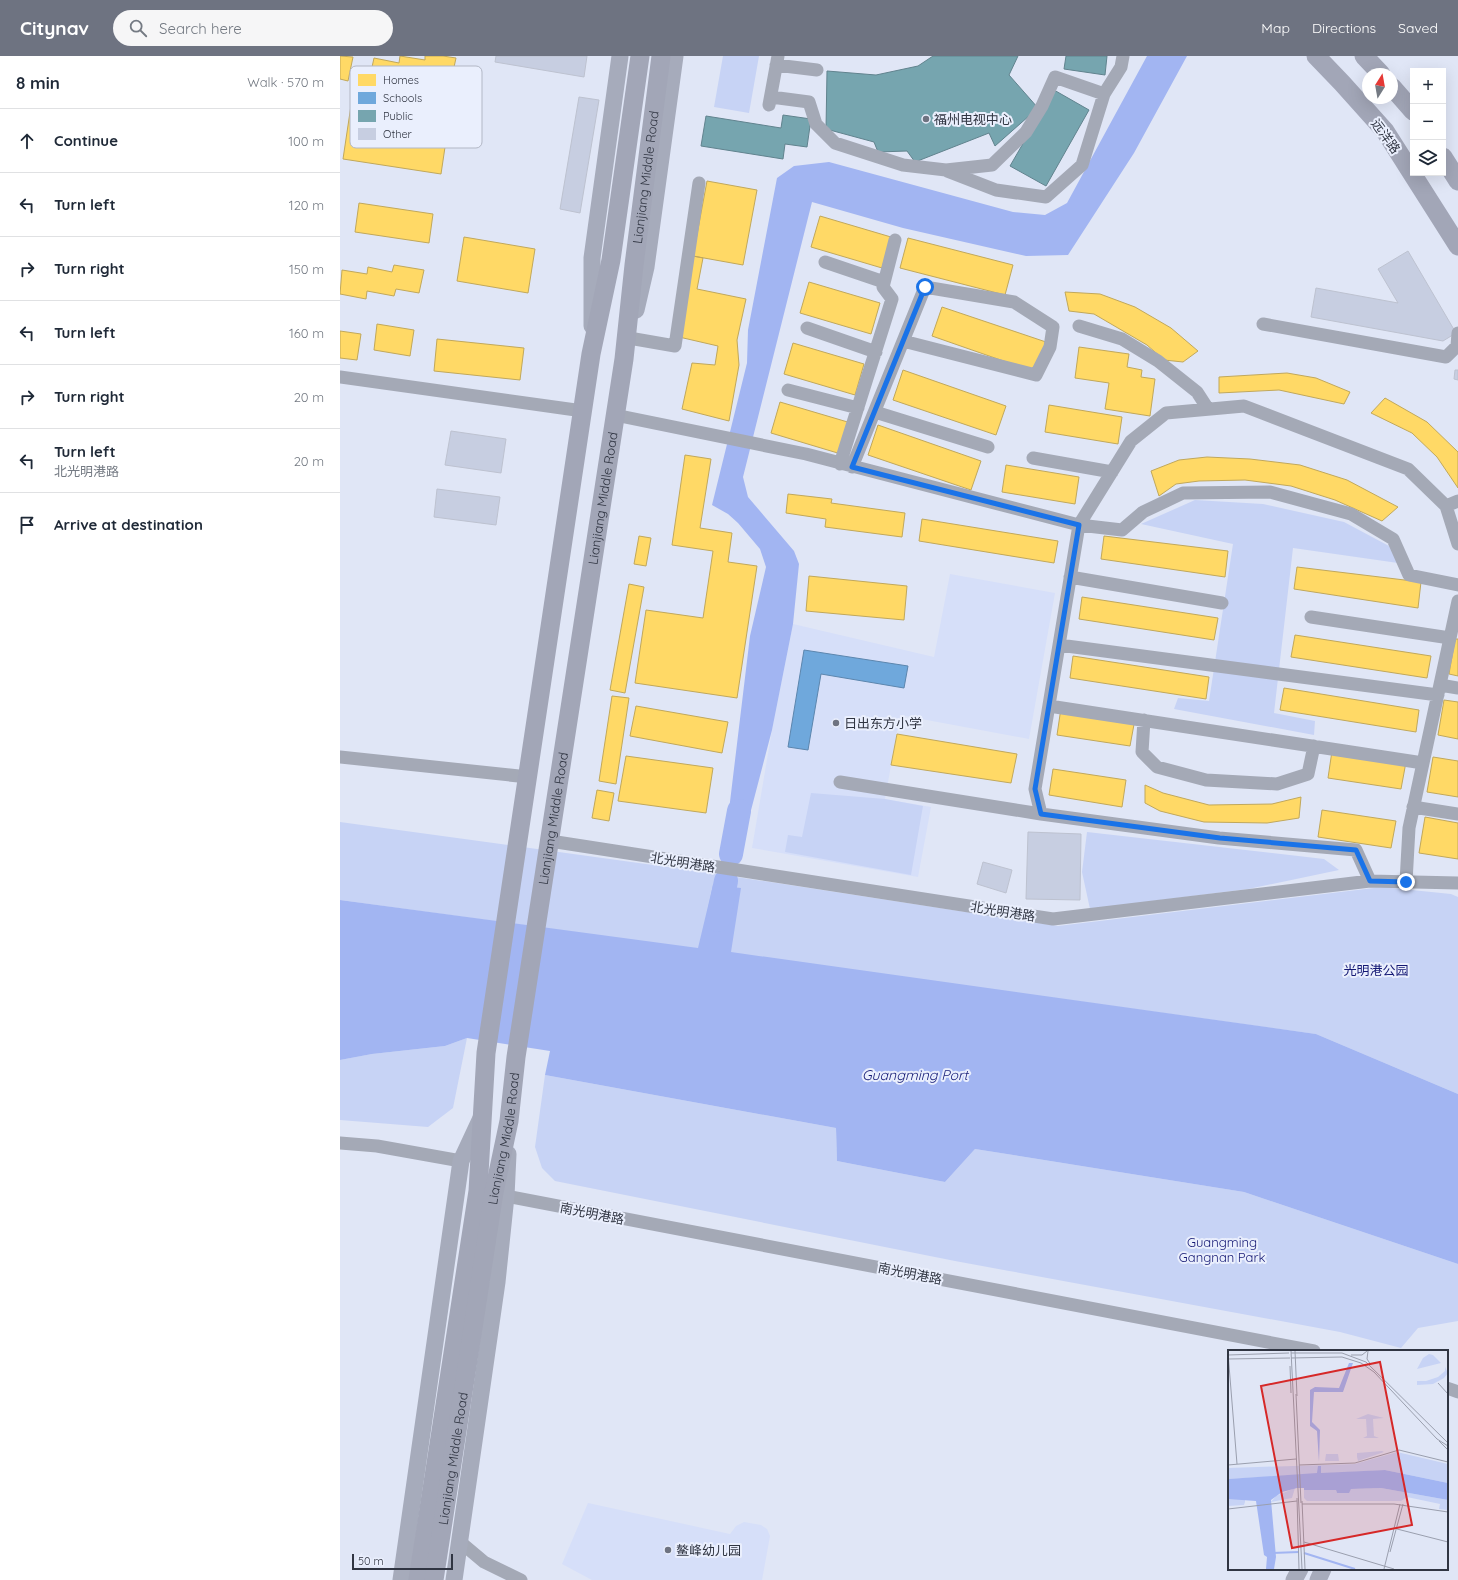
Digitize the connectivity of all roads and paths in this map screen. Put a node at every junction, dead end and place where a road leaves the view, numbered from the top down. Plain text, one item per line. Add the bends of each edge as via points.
1 (620, 56) edge
2 (640, 56) edge
3 (661, 56) edge
4 (675, 56) edge
5 (1123, 56) edge
6 (1316, 56) edge
7 (777, 60) edge
8 (817, 70) dead end
9 (1104, 94) junction
10 (1398, 94) edge
11 (1410, 108) edge
12 (1446, 162) edge
13 (946, 170) junction
14 (1458, 180) edge
15 (699, 183) dead end
16 (895, 240) dead end
17 (1458, 246) edge
18 (825, 262) dead end
19 (884, 282) junction
20 (1264, 324) dead end
21 (1079, 326) dead end
22 (807, 328) dead end
23 (1458, 333) edge
24 (629, 338) junction
25 (903, 341) junction
26 (876, 352) junction
27 (591, 354) junction
28 (624, 359) junction
29 (340, 377) edge
30 (788, 390) dead end
31 (858, 408) junction
32 (1208, 409) junction
33 (583, 411) junction
34 (875, 412) junction
35 (615, 416) junction
36 (988, 447) dead end
37 (1033, 458) dead end
38 (846, 466) junction
39 (1112, 472) junction
40 (1452, 503) edge
41 (1079, 525) junction
42 (1458, 544) edge
43 (1070, 577) junction
44 (1458, 585) edge
45 (1458, 601) edge
46 (1222, 603) dead end
47 (1311, 617) dead end
48 (1450, 638) junction
49 (1059, 645) junction
50 (1458, 688) edge
51 (1439, 690) junction
52 (1049, 706) junction
53 (1144, 720) junction
54 (1314, 746) junction
55 (340, 757) edge
56 (1423, 763) junction
57 (528, 777) junction
58 (840, 782) dead end
59 (1413, 807) junction
60 (1041, 814) junction
61 (1458, 814) edge
62 (550, 842) junction
63 (1370, 881) junction
64 (1406, 882) junction
65 (1458, 883) edge
66 (482, 1116) junction
67 (340, 1143) edge
68 (461, 1161) junction
69 (493, 1193) junction
70 (1309, 1350) edge
71 (1448, 1388) edge
72 (1458, 1392) edge
73 (459, 1542) junction
74 (1323, 1570) edge
75 (401, 1580) edge
76 (418, 1580) edge
77 (434, 1580) edge
78 (454, 1580) edge
79 (521, 1580) edge
80 (1318, 1580) edge

1 - 27 main road via 592,258
2 - 27 highway, Lianjiang Middle Road via 611,260
3 - 28 highway, Lianjiang Middle Road
4 - 24 main road via 646,267
5 - 9 street via 1121,67
6 - 17 highway, 远洋路 via 1385,131
7 - 8 street
7 - 13 street via 770,102 809,102 816,124 834,143 903,164
9 - 13 street via 1055,77 1042,106 1026,132 992,165
9 - 13 street via 1082,165 1046,197 996,190
10 - 11 highway
12 - 14 highway
15 - 24 street via 675,346
16 - 19 street
18 - 19 street
19 - 26 street via 883,287 892,299
20 - 23 street via 1446,357 1457,346
21 - 32 street via 1122,339 1158,361 1197,392
22 - 26 street
24 - 28 main road
25 - 25 street via 925,287 1014,302 1053,327 1050,347 1036,375
25 - 34 street
26 - 31 street
27 - 33 highway, Lianjiang Middle Road
28 - 35 highway, Lianjiang Middle Road
29 - 33 street
30 - 31 street
31 - 38 street
32 - 39 street via 1166,413 1131,441
32 - 40 street via 1244,406 1408,469
33 - 57 highway, Lianjiang Middle Road
34 - 36 street
34 - 38 street
35 - 38 street via 806,454
35 - 62 highway, Lianjiang Middle Road
37 - 39 street
38 - 41 street
39 - 41 street
40 - 42 street
41 - 43 street
41 - 44 street via 1122,530 1142,512 1183,493 1270,492 1351,514 1393,539 1409,575
43 - 46 street
43 - 49 street
45 - 48 street
47 - 48 street
48 - 51 street
49 - 51 street
49 - 52 street
50 - 51 street
51 - 56 street
52 - 53 street
52 - 60 street via 1035,789
53 - 54 street
53 - 54 street via 1142,752 1157,767 1206,780 1277,784 1308,774
54 - 56 street
55 - 57 street
56 - 59 street
57 - 66 highway, Lianjiang Middle Road via 486,1053
58 - 60 street
59 - 61 street
59 - 64 street via 1409,828
60 - 63 street via 1220,838 1356,850
62 - 63 street, 北光明港路 via 1054,919
62 - 69 highway, Lianjiang Middle Road via 516,1057 509,1121
63 - 64 street, 北光明港路
64 - 65 street, 北光明港路
66 - 68 main road
66 - 69 highway, Lianjiang Middle Road
67 - 68 street via 377,1146
68 - 75 main road
69 - 70 street, 南光明港路
69 - 73 main road via 497,1282
69 - 76 highway, Lianjiang Middle Road
69 - 77 highway, Lianjiang Middle Road
71 - 72 street
73 - 78 main road
73 - 79 street via 484,1562
74 - 80 main road

